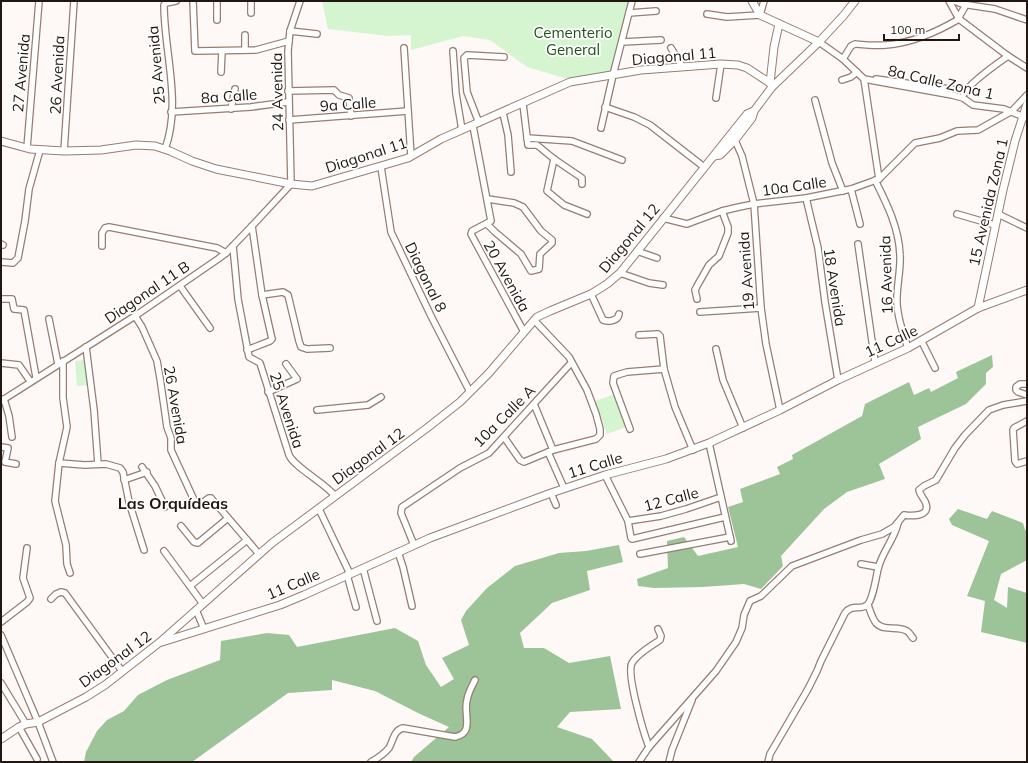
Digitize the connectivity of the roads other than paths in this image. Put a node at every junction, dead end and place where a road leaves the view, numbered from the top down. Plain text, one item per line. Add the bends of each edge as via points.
1 (39, 1) edge
2 (74, 1) edge
3 (176, 1) edge
4 (194, 1) edge
5 (217, 1) edge
6 (251, 1) edge
7 (300, 1) edge
8 (632, 1) edge
9 (752, 1) edge
10 (764, 1) edge
11 (855, 1) edge
12 (949, 1) edge
13 (954, 1) edge
14 (966, 5) junction
15 (656, 11) dead end
16 (251, 13) dead end
17 (629, 13) junction
18 (707, 14) dead end
19 (760, 15) junction
20 (959, 19) junction
21 (217, 20) dead end
22 (1027, 20) edge
23 (779, 24) junction
24 (290, 31) junction
25 (317, 34) dead end
26 (244, 35) dead end
27 (661, 40) dead end
28 (289, 41) junction
29 (622, 42) junction
30 (819, 42) junction
31 (404, 48) dead end
32 (671, 48) dead end
33 (245, 50) junction
34 (222, 51) junction
35 (453, 51) dead end
36 (1008, 56) junction
37 (504, 57) dead end
38 (843, 59) junction
39 (721, 64) junction
40 (682, 66) junction
41 (1027, 68) edge
42 (221, 72) dead end
43 (857, 72) junction
44 (613, 75) junction
45 (864, 79) junction
46 (842, 80) dead end
47 (771, 85) junction
48 (234, 89) dead end
49 (288, 91) junction
50 (964, 91) junction
51 (1027, 95) edge
52 (716, 98) dead end
53 (963, 98) junction
54 (815, 100) dead end
55 (288, 102) junction
56 (523, 104) junction
57 (1027, 104) edge
58 (605, 107) junction
59 (231, 109) junction
60 (408, 111) junction
61 (754, 111) junction
62 (1012, 111) junction
63 (171, 112) junction
64 (503, 113) junction
65 (351, 116) junction
66 (1025, 117) edge
67 (289, 120) junction
68 (476, 124) junction
69 (601, 128) dead end
70 (462, 130) junction
71 (731, 134) junction
72 (527, 138) junction
73 (735, 140) junction
74 (1, 141) edge
75 (27, 148) junction
76 (165, 149) junction
77 (40, 150) junction
78 (64, 151) junction
79 (411, 156) junction
80 (714, 156) junction
81 (554, 159) junction
82 (622, 160) dead end
83 (380, 167) junction
84 (704, 167) junction
85 (511, 172) dead end
86 (877, 179) junction
87 (291, 184) junction
88 (582, 184) dead end
89 (851, 189) junction
90 (843, 191) junction
91 (806, 198) junction
92 (488, 199) junction
93 (754, 204) junction
94 (722, 211) junction
95 (587, 214) dead end
96 (957, 214) dead end
97 (998, 214) junction
98 (663, 218) junction
99 (487, 224) junction
100 (860, 224) dead end
101 (995, 225) junction
102 (252, 226) junction
103 (1027, 228) edge
104 (858, 244) dead end
105 (102, 246) dead end
106 (233, 246) junction
107 (637, 251) junction
108 (226, 253) junction
109 (657, 258) dead end
110 (1, 262) edge
111 (620, 273) junction
112 (663, 285) dead end
113 (180, 286) junction
114 (1027, 290) edge
115 (591, 294) junction
116 (262, 295) junction
117 (1, 299) edge
118 (697, 299) dead end
119 (761, 308) junction
120 (978, 308) junction
121 (700, 312) dead end
122 (619, 314) dead end
123 (135, 316) junction
124 (49, 319) dead end
125 (534, 320) junction
126 (210, 328) dead end
127 (524, 332) junction
128 (639, 335) dead end
129 (922, 342) junction
130 (86, 347) junction
131 (330, 348) dead end
132 (908, 348) junction
133 (716, 349) dead end
134 (247, 350) junction
135 (875, 362) junction
136 (1, 363) edge
137 (60, 363) junction
138 (571, 363) junction
139 (286, 364) dead end
140 (935, 368) dead end
141 (664, 369) junction
142 (36, 377) junction
143 (838, 380) junction
144 (30, 381) junction
145 (1027, 384) edge
146 (268, 392) junction
147 (470, 392) junction
148 (1027, 394) edge
149 (381, 397) dead end
150 (2, 400) edge
151 (1027, 401) edge
152 (534, 404) junction
153 (317, 410) dead end
154 (780, 410) junction
155 (1027, 421) edge
156 (743, 428) junction
157 (630, 429) dead end
158 (12, 436) dead end
159 (504, 437) junction
160 (709, 443) junction
161 (1, 447) edge
162 (693, 450) junction
163 (551, 451) junction
164 (1027, 461) edge
165 (59, 463) junction
166 (16, 464) dead end
167 (98, 464) junction
168 (142, 467) dead end
169 (147, 472) junction
170 (605, 475) junction
171 (124, 480) junction
172 (564, 488) junction
173 (551, 492) junction
174 (335, 496) junction
175 (721, 497) junction
176 (556, 505) dead end
177 (165, 507) dead end
178 (319, 509) junction
179 (725, 517) junction
180 (228, 518) junction
181 (628, 521) junction
182 (898, 521) junction
183 (181, 526) dead end
184 (247, 540) junction
185 (414, 545) junction
186 (27, 548) dead end
187 (144, 550) dead end
188 (164, 551) dead end
189 (398, 552) junction
190 (259, 554) junction
191 (640, 554) dead end
192 (861, 564) dead end
193 (878, 567) junction
194 (363, 568) junction
195 (70, 574) dead end
196 (349, 575) junction
197 (190, 586) junction
198 (51, 599) dead end
199 (203, 604) junction
200 (868, 605) junction
201 (412, 606) dead end
202 (356, 607) dead end
203 (196, 610) junction
204 (377, 621) dead end
205 (1, 622) edge
206 (204, 629) junction
207 (658, 629) dead end
208 (1, 635) edge
209 (913, 638) dead end
210 (160, 642) junction
211 (122, 671) junction
212 (475, 680) dead end
213 (1, 684) edge
214 (693, 696) junction
215 (38, 722) junction
216 (22, 725) junction
217 (1, 739) edge
218 (649, 747) junction
219 (37, 759) dead end
220 (52, 762) edge
221 (371, 762) edge
222 (639, 762) edge
223 (669, 762) edge
224 (768, 762) edge

1 - 75 street, 27 Avenida
2 - 78 street, 26 Avenida
3 - 63 street, 25 Avenida via 165,4 164,25 171,84
4 - 34 street via 196,51
5 - 21 street
6 - 16 street
7 - 24 street, 24 Avenida
8 - 17 street
9 - 19 street
10 - 19 street
11 - 30 street, Diagonal 12
12 - 20 street
13 - 14 street
14 - 20 street
14 - 22 street via 995,9
15 - 17 street
17 - 29 street
18 - 19 street via 728,17
19 - 23 street
20 - 36 street
20 - 38 street via 938,31 905,42 887,45 855,44
23 - 30 street
23 - 47 street
24 - 25 street
24 - 28 street, 24 Avenida
26 - 33 street
27 - 29 street
28 - 33 street via 260,49
28 - 49 street, 24 Avenida
29 - 44 street
30 - 38 street
30 - 47 street, Diagonal 12
31 - 60 street
32 - 40 street
33 - 34 street
34 - 42 street
35 - 70 street
36 - 41 street
36 - 50 street
37 - 68 street via 467,55 464,58 467,92
38 - 43 street
39 - 40 street, Diagonal 11
39 - 47 street, Diagonal 11 via 747,68
39 - 52 street
40 - 44 street, Diagonal 11
43 - 45 street
43 - 46 street
44 - 56 street, Diagonal 11 via 567,83
44 - 58 street
45 - 50 street, 8a Calle Zona 1 via 881,78
45 - 53 street, 8a Calle Zona 1
45 - 86 street, 16 Avenida
47 - 61 street, Diagonal 12
48 - 59 street
49 - 55 street, 24 Avenida
49 - 65 street via 334,90 339,95 349,98
50 - 53 street
51 - 62 street
53 - 62 street, 8a Calle Zona 1 via 973,105
54 - 90 street via 832,163
55 - 59 street, 8a Calle
55 - 67 street, 24 Avenida
56 - 64 street, Diagonal 11
56 - 72 street
57 - 66 street, 15 Avenida Zona 1
58 - 69 street
58 - 84 street via 650,125
59 - 63 street, 8a Calle
60 - 65 street, 9a Calle
60 - 79 street
61 - 71 street, Diagonal 12 via 747,114
61 - 73 street, Diagonal 12 via 752,118
62 - 66 street
62 - 86 street, 10a Calle via 978,130 957,131 940,138 915,143
63 - 76 street, 25 Avenida
64 - 68 street, Diagonal 11
64 - 85 street
65 - 67 street, 9a Calle
66 - 97 street, 15 Avenida Zona 1 via 1015,141
67 - 87 street, 24 Avenida
68 - 70 street, Diagonal 11
68 - 92 street
70 - 79 street, Diagonal 11
71 - 73 street, 19 Avenida
71 - 80 street, Diagonal 12
72 - 81 street via 528,145 537,145
72 - 82 street via 572,141
73 - 80 street, Diagonal 12 via 720,155
73 - 93 street, 19 Avenida via 746,169
74 - 75 street, Diagonal 11
75 - 77 street, Diagonal 11
76 - 78 street, Diagonal 11 via 136,145 101,150
76 - 87 street, Diagonal 11 via 209,167
77 - 78 street, Diagonal 11
77 - 110 street via 29,189 18,258 13,263
79 - 83 street, Diagonal 11
80 - 84 street, Diagonal 12
81 - 88 street via 582,178
81 - 95 street via 547,191 564,205
83 - 87 street, Diagonal 11 via 316,185
83 - 147 street, Diagonal 8 via 391,232
84 - 98 street, Diagonal 12
86 - 89 street, 10a Calle
86 - 132 street, 16 Avenida via 895,224 899,244 898,315
87 - 102 street, Diagonal 11 B
89 - 90 street, 10a Calle
89 - 100 street
90 - 91 street, 10a Calle
91 - 93 street, 10a Calle
91 - 143 street, 18 Avenida via 818,248
92 - 99 street via 491,221
92 - 99 street via 523,207 541,231 552,240 540,254 540,269 531,271 522,255
93 - 94 street, 10a Calle
93 - 119 street, 19 Avenida
94 - 98 street, 10a Calle via 687,224
94 - 118 street via 728,233 719,256 712,261 695,290
96 - 101 street
97 - 101 street, 15 Avenida Zona 1
97 - 103 street
98 - 107 street, Diagonal 12
99 - 127 street, 20 Avenida via 470,234
101 - 120 street, 15 Avenida Zona 1
102 - 106 street, Diagonal 11 B
102 - 116 street
104 - 135 street
105 - 108 street via 103,230 109,228 217,248
106 - 108 street, Diagonal 11 B
106 - 134 street via 238,299
107 - 109 street
107 - 111 street, Diagonal 12
108 - 113 street, Diagonal 11 B
111 - 112 street
111 - 115 street, Diagonal 12
113 - 123 street, Diagonal 11 B
113 - 126 street
114 - 120 street, 11 Calle
115 - 122 street via 603,320 614,320
115 - 125 street, Diagonal 12 via 544,313
116 - 131 street via 282,292 288,295 298,341 302,347
116 - 134 street via 272,340
117 - 142 street via 12,299 14,309 24,310
119 - 121 street
119 - 154 street, 19 Avenida
120 - 129 street, 11 Calle
123 - 130 street, Diagonal 11 B
123 - 180 street, 26 Avenida via 157,361 171,438 170,447 174,457 195,502 211,498
124 - 137 street
125 - 127 street, Diagonal 12
125 - 138 street via 567,354
127 - 147 street, Diagonal 12
128 - 141 street via 660,336
129 - 132 street, 11 Calle
129 - 140 street
130 - 137 street, Diagonal 11 B
130 - 167 street
132 - 135 street, 11 Calle
133 - 156 street via 723,380
134 - 146 street, 25 Avenida via 251,359 260,363
135 - 143 street, 11 Calle
136 - 144 street via 21,366
137 - 142 street, Diagonal 11 B
137 - 165 street via 67,426
138 - 152 street, 10a Calle A
138 - 163 street via 587,390 600,435 596,439
139 - 146 street via 297,379
141 - 157 street via 627,372 614,376 613,383
141 - 162 street via 675,407
142 - 144 street, Diagonal 11 B
143 - 154 street, 11 Calle
144 - 150 street, Diagonal 11 B
145 - 148 street via 1016,387 1018,392
146 - 174 street, 25 Avenida via 290,458
147 - 174 street, Diagonal 12 via 427,428
149 - 153 street via 368,405
150 - 158 street via 9,416
151 - 182 street via 989,410 958,444 936,480 919,490 927,508 923,513 916,516 904,515
152 - 159 street, 10a Calle A
152 - 163 street
154 - 156 street, 11 Calle
155 - 164 street via 1014,428 1012,433 1015,461 1018,464
156 - 160 street, 11 Calle
159 - 163 street via 523,462
159 - 185 street, 10a Calle A via 487,455 460,468 404,505 400,513
160 - 162 street, 11 Calle
160 - 175 street
161 - 166 street via 8,447 6,462
162 - 170 street, 11 Calle
163 - 172 street
165 - 167 street
165 - 195 street via 55,500
167 - 171 street via 120,468
168 - 169 street
169 - 171 street
169 - 177 street
170 - 172 street, 11 Calle
170 - 181 street
171 - 187 street
172 - 173 street, 11 Calle
173 - 176 street
173 - 185 street, 11 Calle
174 - 178 street, Diagonal 12
175 - 179 street
175 - 181 street, 12 Calle via 661,516
178 - 190 street, Diagonal 12
178 - 196 street
179 - 181 street via 638,539 631,538
179 - 191 street via 731,539
180 - 183 street via 198,543 194,542
180 - 184 street, 26 Avenida
182 - 193 street via 896,531
182 - 214 street via 894,527 882,534 792,566 761,596 750,601 736,642 716,671
184 - 190 street, 26 Avenida
184 - 197 street
185 - 189 street, 11 Calle
186 - 205 street via 23,578 30,598
188 - 197 street
189 - 194 street, 11 Calle
189 - 201 street
190 - 199 street, Diagonal 12
192 - 193 street
193 - 200 street
194 - 196 street, 11 Calle
194 - 204 street
196 - 202 street
196 - 206 street, 11 Calle via 280,605
197 - 199 street
198 - 211 street via 56,594 65,593
199 - 203 street, Diagonal 12
200 - 209 street via 878,625 905,630
200 - 224 street via 848,609
203 - 206 street
203 - 210 street, Diagonal 12
206 - 210 street, 11 Calle
207 - 218 street via 660,640 630,666 639,716
208 - 215 street
210 - 211 street, Diagonal 12
211 - 215 street, Diagonal 12 via 96,692
212 - 221 street via 467,700 467,729 463,734 455,737 399,729 388,749 381,757
213 - 216 street
214 - 218 street
214 - 223 street
215 - 216 street, Diagonal 12
215 - 220 street
216 - 217 street, Diagonal 12
216 - 219 street
218 - 222 street

